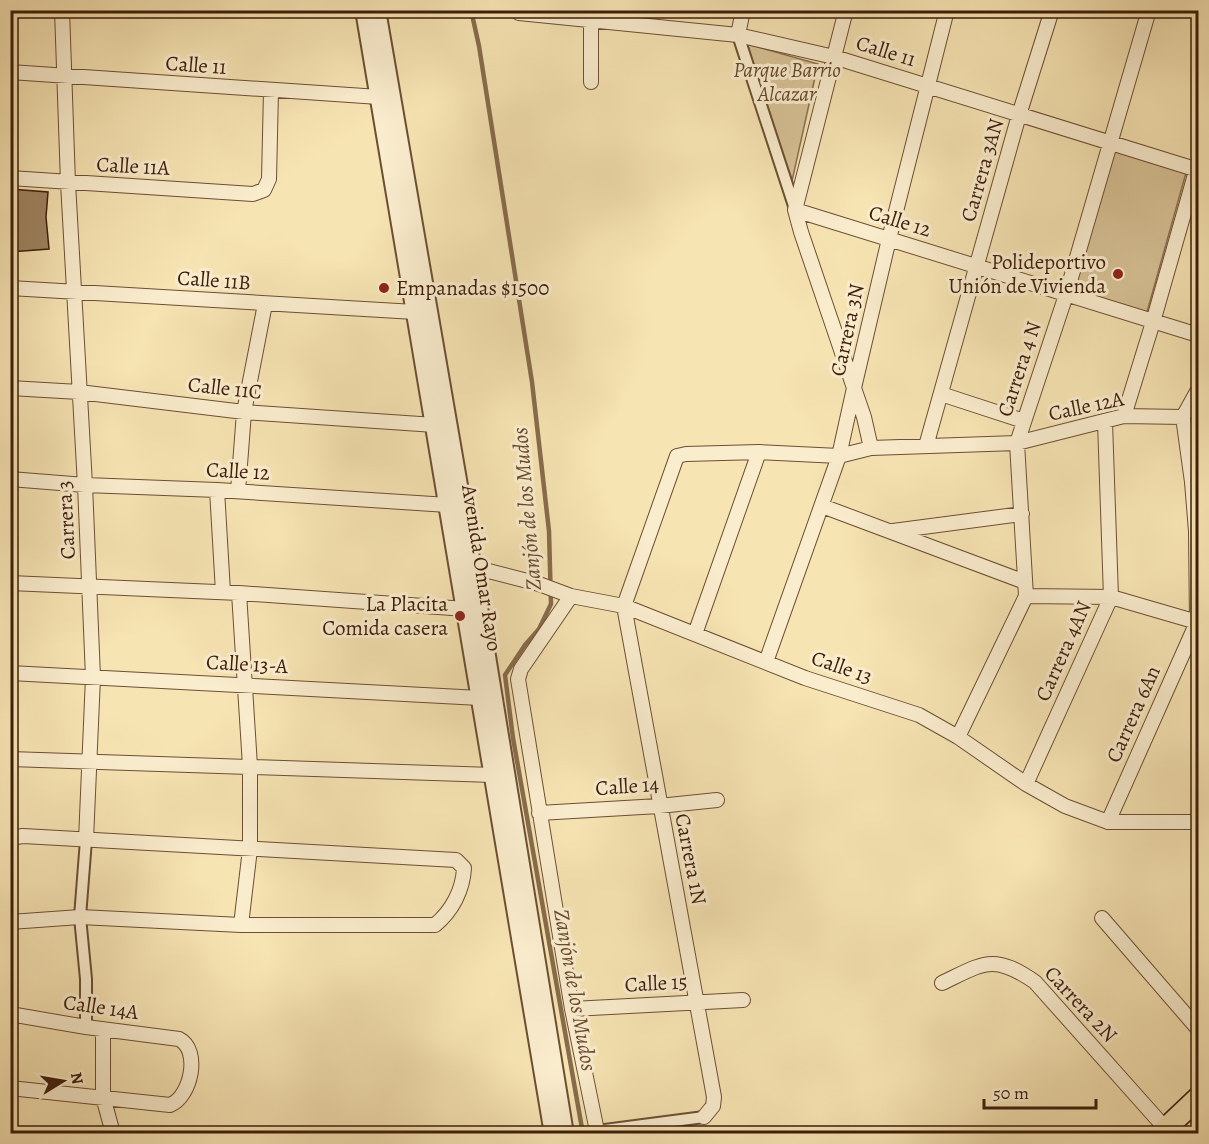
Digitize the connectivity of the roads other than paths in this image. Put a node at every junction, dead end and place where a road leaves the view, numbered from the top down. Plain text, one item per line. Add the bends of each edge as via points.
1 (62, 10) edge
2 (364, 10) edge
3 (376, 10) edge
4 (516, 10) edge
5 (743, 10) edge
6 (846, 10) edge
7 (948, 10) edge
8 (1052, 10) edge
9 (1149, 10) edge
10 (591, 14) edge
11 (738, 34) junction
12 (834, 57) junction
13 (10, 72) edge
14 (64, 76) junction
15 (591, 82) dead end
16 (928, 86) junction
17 (271, 91) junction
18 (379, 97) junction
19 (1019, 115) junction
20 (1110, 143) junction
21 (1198, 168) edge
22 (10, 178) edge
23 (68, 183) junction
24 (795, 210) junction
25 (889, 239) junction
26 (977, 267) junction
27 (10, 288) edge
28 (74, 292) junction
29 (1066, 295) junction
30 (265, 304) junction
31 (415, 312) junction
32 (1154, 322) junction
33 (1198, 335) edge
34 (10, 388) edge
35 (854, 388) junction
36 (1198, 390) edge
37 (79, 392) junction
38 (941, 394) junction
39 (244, 412) junction
40 (1124, 416) junction
41 (1183, 417) junction
42 (1024, 421) junction
43 (1105, 422) junction
44 (435, 425) junction
45 (1017, 442) junction
46 (926, 446) junction
47 (871, 448) junction
48 (759, 452) junction
49 (839, 456) junction
50 (10, 479) edge
51 (85, 485) junction
52 (217, 490) junction
53 (238, 491) junction
54 (455, 504) junction
55 (822, 506) junction
56 (1022, 514) junction
57 (889, 531) junction
58 (466, 568) junction
59 (1025, 582) junction
60 (10, 583) edge
61 (90, 587) junction
62 (223, 592) junction
63 (239, 593) junction
64 (571, 596) junction
65 (1026, 597) junction
66 (1111, 597) junction
67 (624, 606) junction
68 (466, 609) junction
69 (1198, 623) edge
70 (695, 634) junction
71 (766, 662) junction
72 (10, 674) edge
73 (93, 677) junction
74 (245, 685) junction
75 (480, 698) junction
76 (958, 737) junction
77 (10, 759) edge
78 (89, 761) junction
79 (250, 766) junction
80 (493, 775) junction
81 (1026, 784) junction
82 (717, 800) dead end
83 (659, 806) junction
84 (539, 813) junction
85 (1108, 822) junction
86 (1198, 822) edge
87 (10, 838) edge
88 (86, 840) junction
89 (250, 849) junction
90 (80, 917) junction
91 (1102, 918) dead end
92 (10, 922) edge
93 (241, 925) junction
94 (942, 983) dead end
95 (743, 1000) dead end
96 (698, 1002) junction
97 (572, 1009) junction
98 (10, 1014) edge
99 (86, 1027) junction
100 (103, 1029) junction
101 (1198, 1029) edge
102 (10, 1088) edge
103 (103, 1097) junction
104 (1198, 1098) edge
105 (704, 1117) joint
106 (1163, 1131) edge
107 (597, 1132) edge
108 (111, 1134) edge
109 (553, 1134) edge
110 (565, 1134) edge

1 - 14 street, Carrera 3
2 - 18 street, Avenida Omar Rayo
3 - 54 street, Avenida Omar Rayo
4 - 10 street, Calle 11
5 - 11 street
6 - 12 street
7 - 16 street, Carrera 3N
8 - 19 street, Carrera 3AN
9 - 20 street, Carrera 4 N
10 - 11 street, Calle 11
10 - 15 street
11 - 12 street, Calle 11
11 - 24 street
12 - 16 street, Calle 11
12 - 24 street
13 - 14 street, Calle 11
14 - 17 street, Calle 11
14 - 23 street, Carrera 3
16 - 19 street, Calle 11
16 - 25 street, Carrera 3N
17 - 18 street, Calle 11
17 - 23 street, Calle 11A via 268,179 264,190 253,194
18 - 31 street, Avenida Omar Rayo
19 - 20 street, Calle 11
19 - 26 street, Carrera 3AN
20 - 21 street, Calle 11
20 - 29 street, Carrera 4 N
21 - 32 street
22 - 23 street, Calle 11A
23 - 28 street, Carrera 3
24 - 25 street, Calle 12
24 - 35 street
25 - 26 street, Calle 12
25 - 35 street, Carrera 3N
26 - 29 street, Calle 12
26 - 38 street, Carrera 3AN
27 - 28 street, Calle 11B
28 - 30 street, Calle 11B
28 - 37 street, Carrera 3
29 - 32 street, Calle 12
29 - 42 street, Carrera 4 N
30 - 31 street, Calle 11B
30 - 39 street
31 - 44 street, Avenida Omar Rayo
32 - 33 street, Calle 12
32 - 40 street
34 - 37 street, Calle 11C
35 - 47 street, Carrera 3N
35 - 49 street
36 - 41 street
37 - 39 street, Calle 11C
37 - 51 street, Carrera 3
38 - 42 street
38 - 46 street, Carrera 3AN
39 - 44 street, Calle 11C
39 - 53 street
40 - 41 street, Calle 12A
40 - 43 street, Calle 12A
41 - 69 street via 1196,531
42 - 45 street, Carrera 4 N
43 - 45 street, Calle 12A
43 - 66 street, Carrera 4AN
44 - 54 street, Avenida Omar Rayo
45 - 46 street, Calle 12A
45 - 56 street, Carrera 4 N
46 - 47 street, Calle 12A
47 - 49 street
48 - 49 street
48 - 67 street via 677,456
48 - 70 street
49 - 55 street
50 - 51 street, Calle 12
51 - 52 street, Calle 12
51 - 61 street, Carrera 3
52 - 53 street, Calle 12
52 - 62 street
53 - 54 street, Calle 12
54 - 58 street, Avenida Omar Rayo
55 - 57 street
55 - 71 street
56 - 57 street
56 - 59 street, Carrera 4 N
57 - 59 street
58 - 64 street, Calle 13 via 539,584
58 - 68 street, Avenida Omar Rayo
58 - 110 street, Avenida Omar Rayo
59 - 65 street, Carrera 4 N
60 - 61 street
61 - 62 street
61 - 73 street, Carrera 3
62 - 63 street
63 - 68 street
63 - 74 street
64 - 67 street, Calle 13
64 - 84 street via 518,679
65 - 66 street
65 - 76 street, Carrera 4 N
66 - 69 street
66 - 81 street, Carrera 4AN
67 - 70 street, Calle 13
67 - 83 street, Carrera 1N
68 - 75 street, Avenida Omar Rayo
69 - 85 street, Carrera 6An
70 - 71 street, Calle 13
71 - 76 street, Calle 13 via 919,715
72 - 73 street, Calle 13-A
73 - 74 street, Calle 13-A
73 - 78 street, Carrera 3
74 - 75 street, Calle 13-A
74 - 79 street
75 - 80 street, Avenida Omar Rayo
76 - 81 street, Calle 13
77 - 78 street
78 - 79 street
78 - 88 street, Carrera 3
79 - 80 street
79 - 89 street
80 - 109 street, Avenida Omar Rayo
81 - 85 street, Calle 13 via 1065,806
82 - 83 street, Calle 14
83 - 84 street, Calle 14
83 - 96 street, Carrera 1N
84 - 97 street
85 - 86 street, Calle 13
87 - 88 street
88 - 89 street
88 - 90 street, Carrera 3
89 - 93 street
89 - 93 street via 456,860 464,868 464,878 452,908 435,925
90 - 92 street
90 - 93 street
90 - 99 street, Carrera 3
91 - 101 street
94 - 106 street, Carrera 2N via 979,966 1008,965 1019,971 1035,982
95 - 96 street, Calle 15
96 - 97 street, Calle 15
96 - 105 street, Carrera 1N via 714,1097 713,1106
97 - 107 street
98 - 99 street, Calle 14A
99 - 100 street, Calle 14A
100 - 103 street
100 - 103 street, Calle 14A via 186,1042 191,1069 178,1102 170,1105
102 - 103 street
103 - 108 street
104 - 106 main road
105 - 107 street

